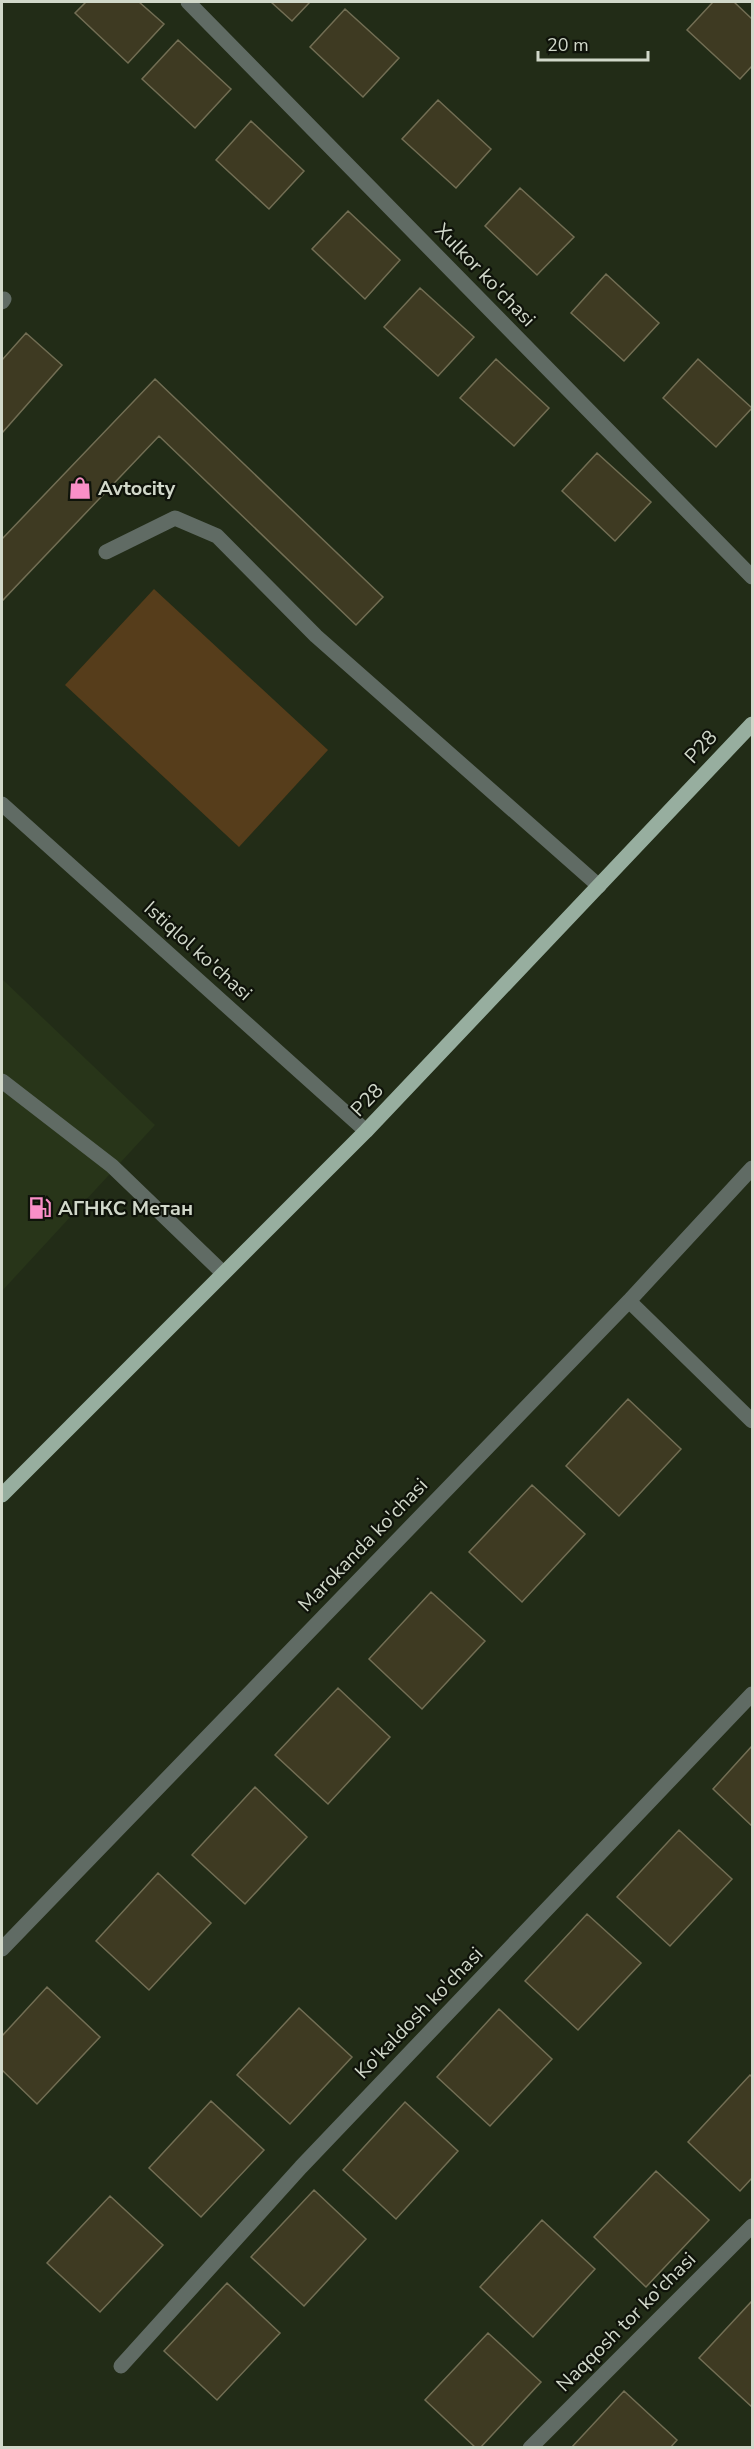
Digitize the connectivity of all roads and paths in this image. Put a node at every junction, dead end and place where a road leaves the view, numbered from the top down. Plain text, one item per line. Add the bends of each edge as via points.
1 (188, 2) edge
2 (105, 552) dead end
3 (753, 577) edge
4 (751, 727) edge
5 (2, 804) edge
6 (599, 886) junction
7 (2, 1081) edge
8 (366, 1131) junction
9 (753, 1168) edge
10 (222, 1272) junction
11 (629, 1301) junction
12 (753, 1421) edge
13 (2, 1495) edge
14 (753, 1694) edge
15 (2, 1949) edge
16 (753, 2226) edge
17 (121, 2366) dead end
18 (530, 2448) edge

1 - 3 street, Xulkor ko'chasi
2 - 6 street via 175,518 217,536 316,636
4 - 6 main road, Р28
5 - 8 street, Istiqlol ko'chasi
6 - 8 main road, Р28
7 - 10 street via 112,1166
8 - 10 main road, Р28
9 - 11 street, Marokanda ko'chasi
10 - 13 main road, Р28
11 - 12 street
11 - 15 street, Marokanda ko'chasi
14 - 17 street, Ko'kaldosh ko'chasi via 301,2167
16 - 18 street, Naqqosh tor ko'chasi

